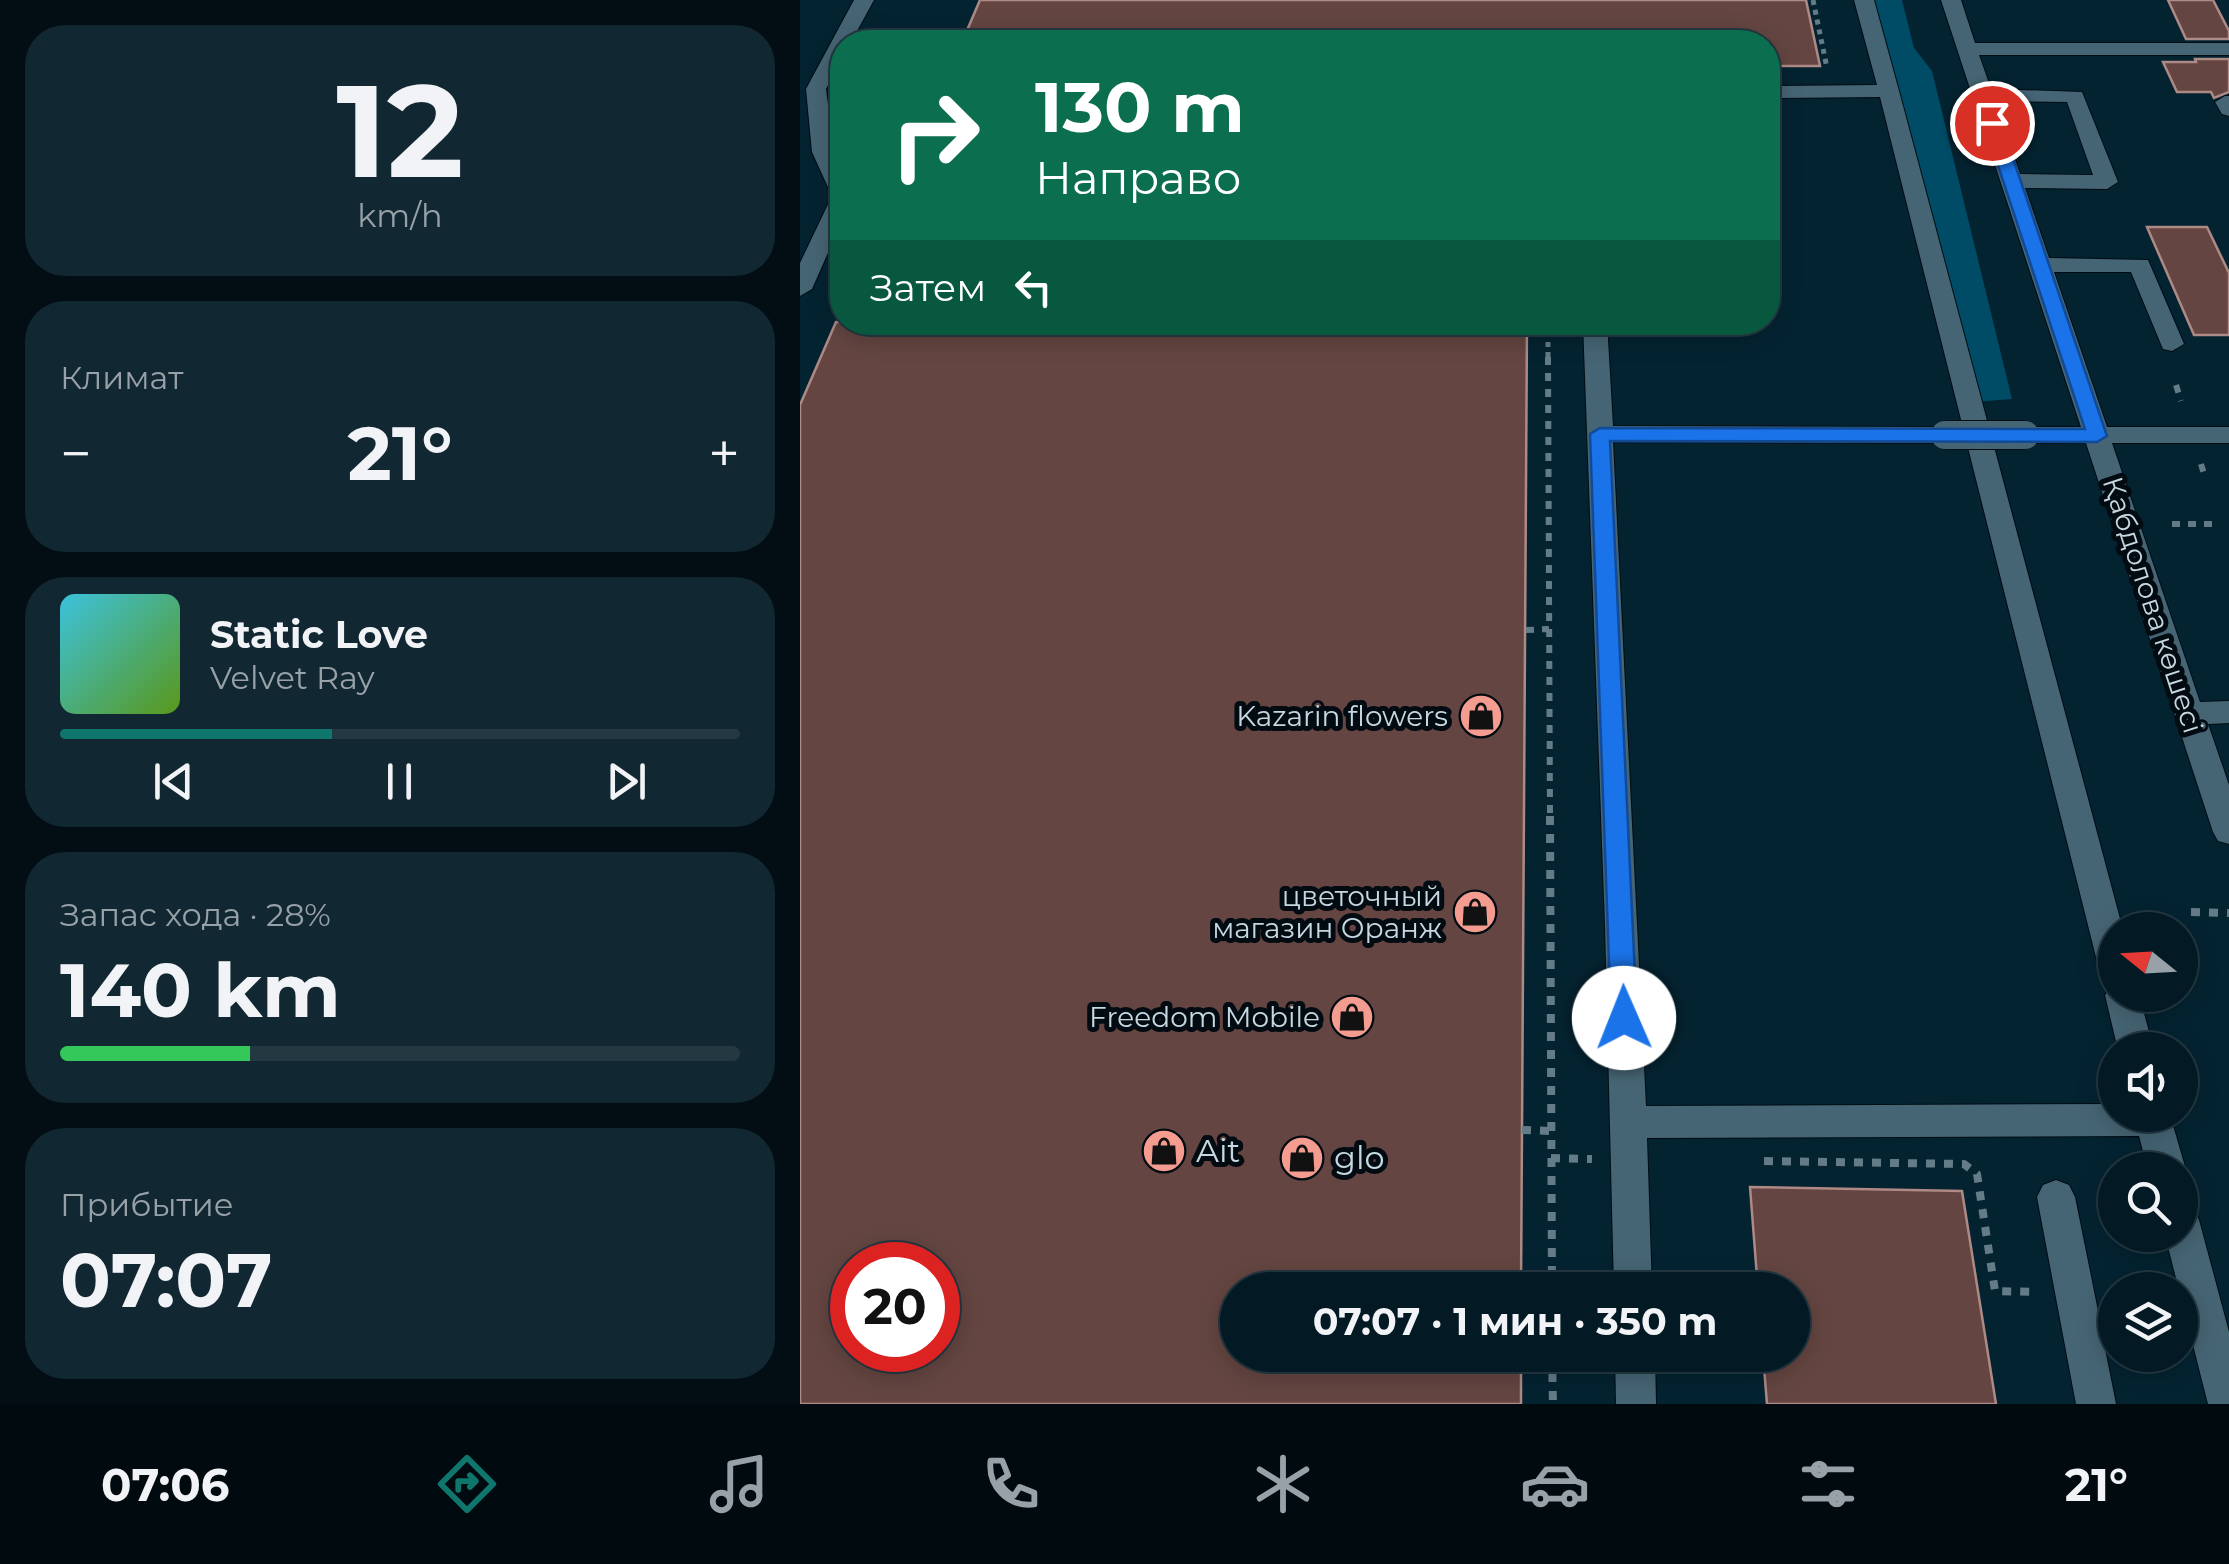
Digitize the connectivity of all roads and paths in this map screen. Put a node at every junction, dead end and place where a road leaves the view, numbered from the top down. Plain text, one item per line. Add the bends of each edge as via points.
1 (864, 0) edge
2 (1813, 0) edge
3 (1864, 0) edge
4 (1952, 0) edge
5 (848, 30) edge
6 (1968, 49) junction
7 (2229, 49) edge
8 (830, 63) edge
9 (1812, 69) dead end
10 (1890, 91) junction
11 (1780, 92) edge
12 (1983, 94) junction
13 (2229, 102) edge
14 (2229, 110) edge
15 (830, 168) edge
16 (2012, 180) junction
17 (830, 223) edge
18 (2040, 266) junction
19 (800, 289) edge
20 (1548, 335) edge
21 (1596, 335) edge
22 (2172, 344) dead end
23 (2176, 385) dead end
24 (2181, 401) dead end
25 (1600, 434) junction
26 (2097, 436) junction
27 (2229, 436) edge
28 (2200, 464) dead end
29 (2204, 474) dead end
30 (2172, 524) dead end
31 (2216, 524) dead end
32 (1549, 629) junction
33 (1526, 630) dead end
34 (2229, 712) edge
35 (2189, 713) junction
36 (2229, 832) edge
37 (2101, 912) edge
38 (2198, 912) edge
39 (2229, 913) edge
40 (2098, 1118) edge
41 (1629, 1122) junction
42 (1522, 1130) dead end
43 (1551, 1130) junction
44 (1551, 1158) junction
45 (1630, 1159) junction
46 (1756, 1161) dead end
47 (2056, 1197) dead end
48 (1552, 1272) edge
49 (1633, 1272) edge
50 (2090, 1318) edge
51 (2198, 1339) edge
52 (1552, 1372) edge
53 (1635, 1372) edge
54 (1553, 1404) edge
55 (1636, 1404) edge
56 (2096, 1404) edge
57 (2228, 1404) edge

1 - 5 street
2 - 9 path via 1828,69
3 - 10 street
4 - 6 street, Қабдолова көшесі
6 - 7 street
6 - 12 street, Қабдолова көшесі
8 - 15 street via 816,89
10 - 11 street
10 - 37 street
12 - 16 street, Қабдолова көшесі
12 - 16 street via 2075,96 2106,182
13 - 14 street
16 - 18 street, Қабдолова көшесі
17 - 19 street
18 - 22 street via 2140,265
18 - 26 street, Қабдолова көшесі
20 - 32 path
21 - 25 street
23 - 24 path
25 - 26 street, bridge
25 - 41 street
26 - 27 street
26 - 35 street, Қабдолова көшесі
28 - 29 path
30 - 31 path
32 - 33 path
32 - 43 path
34 - 35 street
35 - 36 street, Қабдолова көшесі
38 - 39 path
40 - 41 street
41 - 45 street
42 - 43 path
43 - 44 path
44 - 45 path
44 - 48 path
45 - 49 street
46 - 50 path via 1964,1164 1977,1174 1995,1291
47 - 50 street
50 - 56 street
51 - 57 street
52 - 54 path
53 - 55 street

